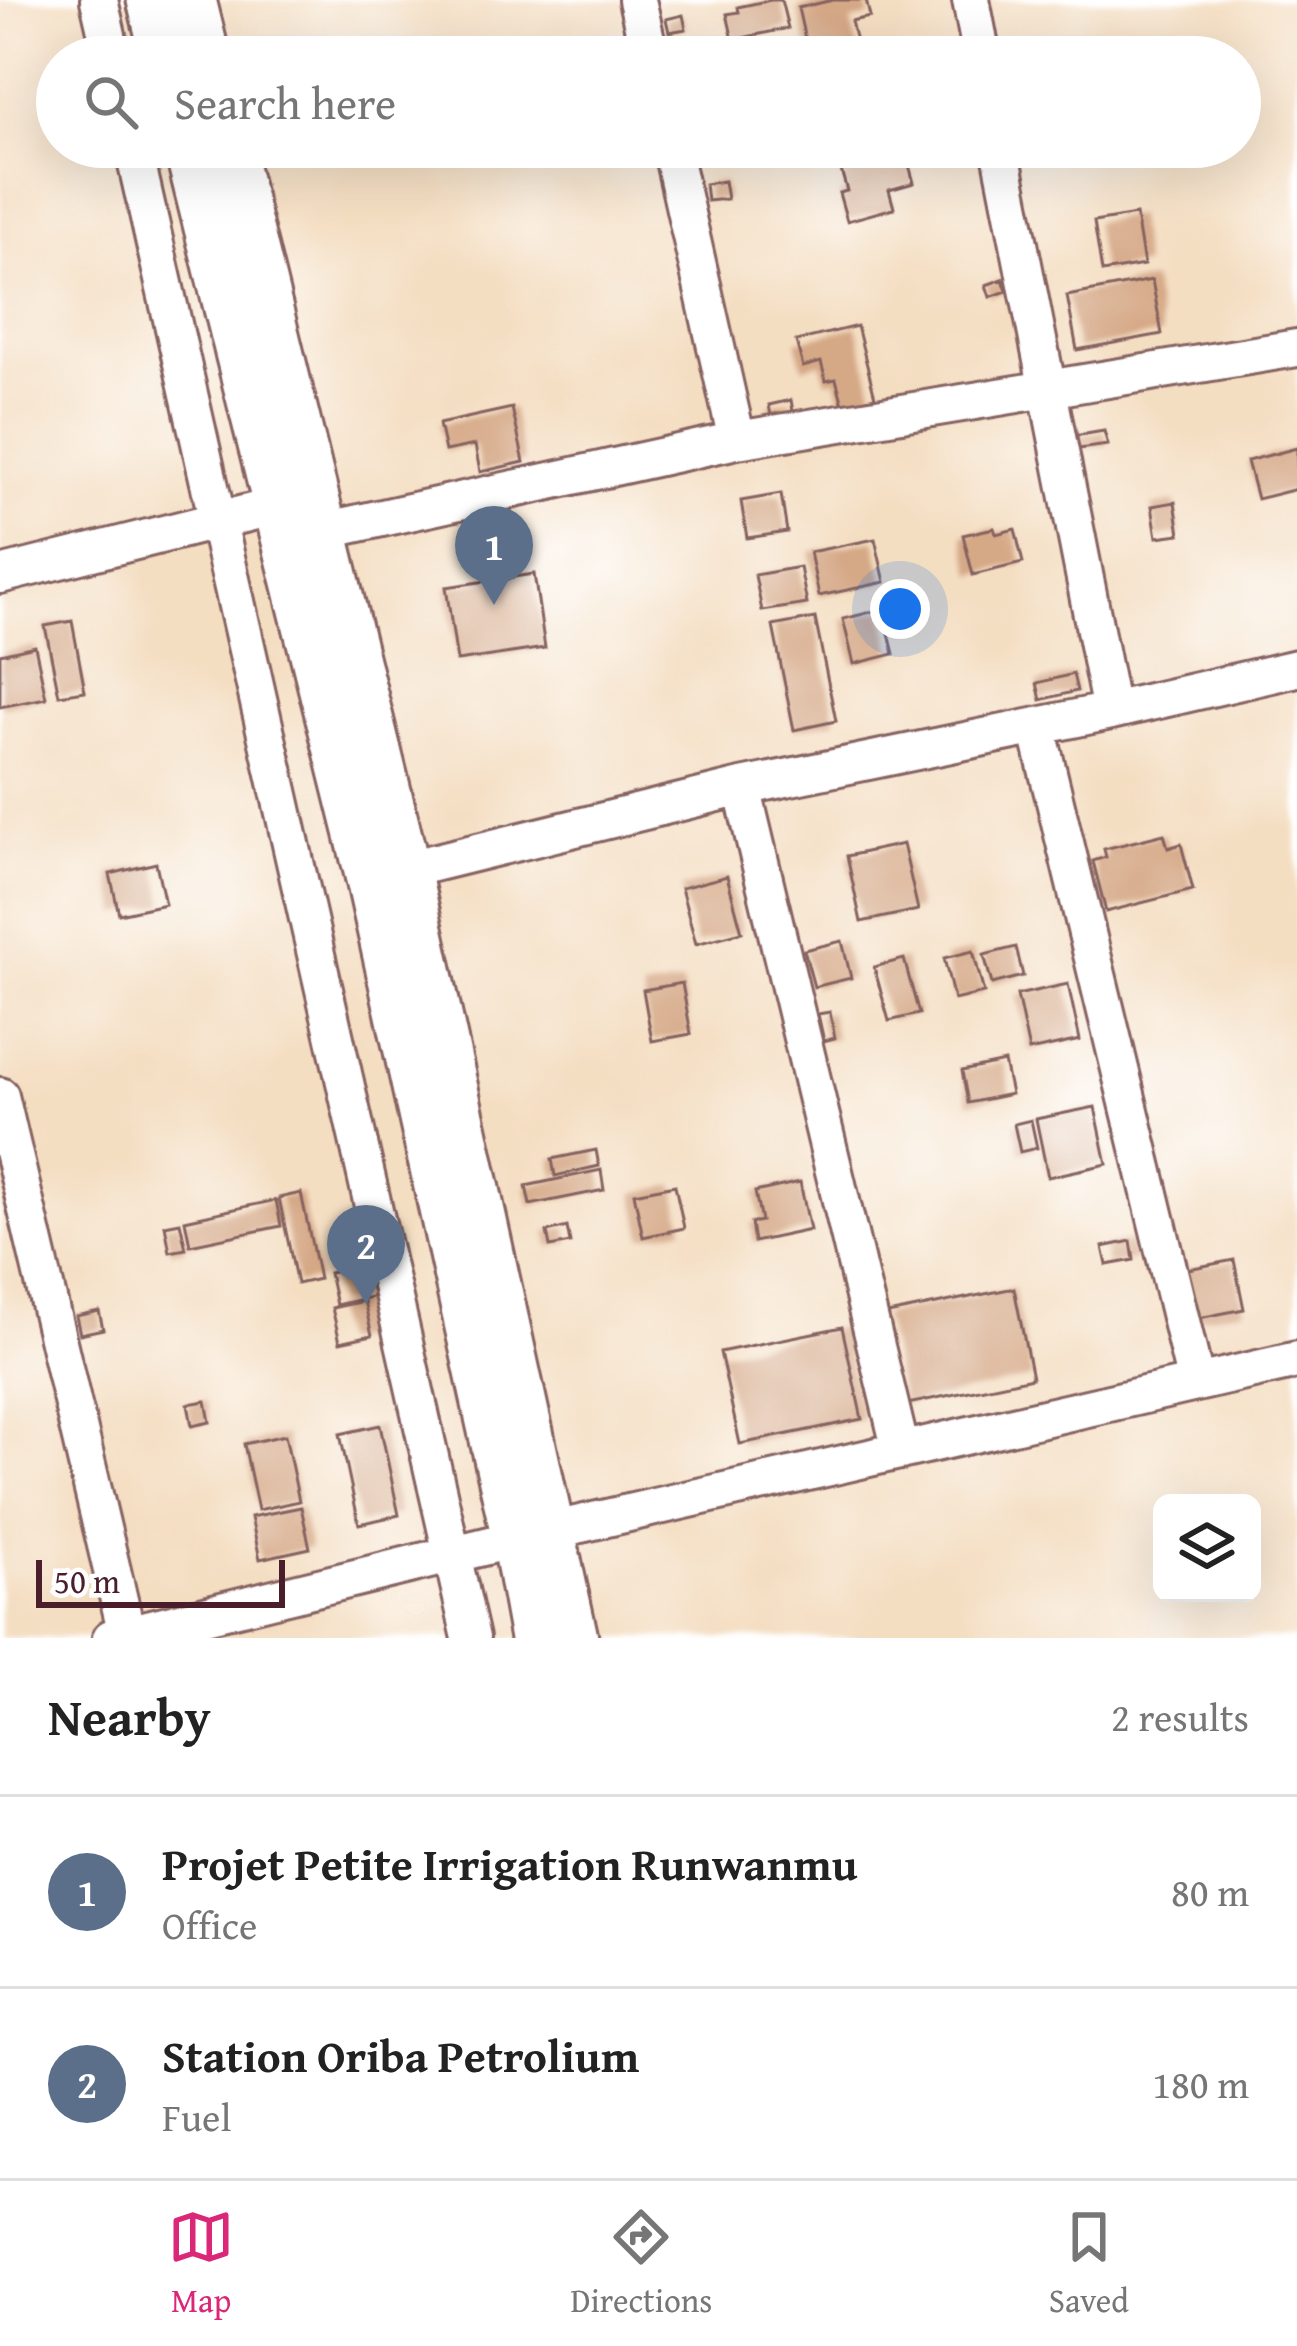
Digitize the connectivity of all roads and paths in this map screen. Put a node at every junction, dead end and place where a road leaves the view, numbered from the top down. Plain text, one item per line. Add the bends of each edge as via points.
1 (99, 0) edge
2 (150, 0) edge
3 (194, 0) edge
4 (637, 0) edge
5 (971, 0) edge
6 (107, 36) edge
7 (178, 36) edge
8 (195, 36) edge
9 (645, 36) edge
10 (978, 36) edge
11 (138, 168) edge
12 (194, 168) edge
13 (234, 168) edge
14 (675, 168) edge
15 (1004, 168) edge
16 (1297, 348) edge
17 (1047, 386) junction
18 (737, 440) junction
19 (305, 511) junction
20 (217, 521) junction
21 (0, 574) edge
22 (1297, 668) edge
23 (1112, 711) junction
24 (1036, 727) junction
25 (742, 787) junction
26 (388, 874) junction
27 (0, 1096) edge
28 (1297, 1360) edge
29 (1196, 1383) junction
30 (901, 1451) junction
31 (534, 1535) junction
32 (451, 1555) junction
33 (119, 1636) edge
34 (471, 1638) edge
35 (532, 1638) edge
36 (575, 1638) edge

1 - 6 street
2 - 7 main road
3 - 8 main road
4 - 9 street
5 - 10 street
11 - 20 street
12 - 19 main road
13 - 19 main road
14 - 18 street
15 - 17 street
16 - 17 street
17 - 18 street
17 - 23 street
18 - 19 street
19 - 20 street
19 - 26 main road
20 - 21 street
20 - 32 street
22 - 23 street
23 - 24 street
24 - 25 street
24 - 29 street
25 - 26 street
25 - 30 street
26 - 31 main road
27 - 33 street
28 - 29 street
29 - 30 street
30 - 31 street
31 - 32 street
31 - 35 main road
31 - 36 main road
32 - 33 street
32 - 34 street

